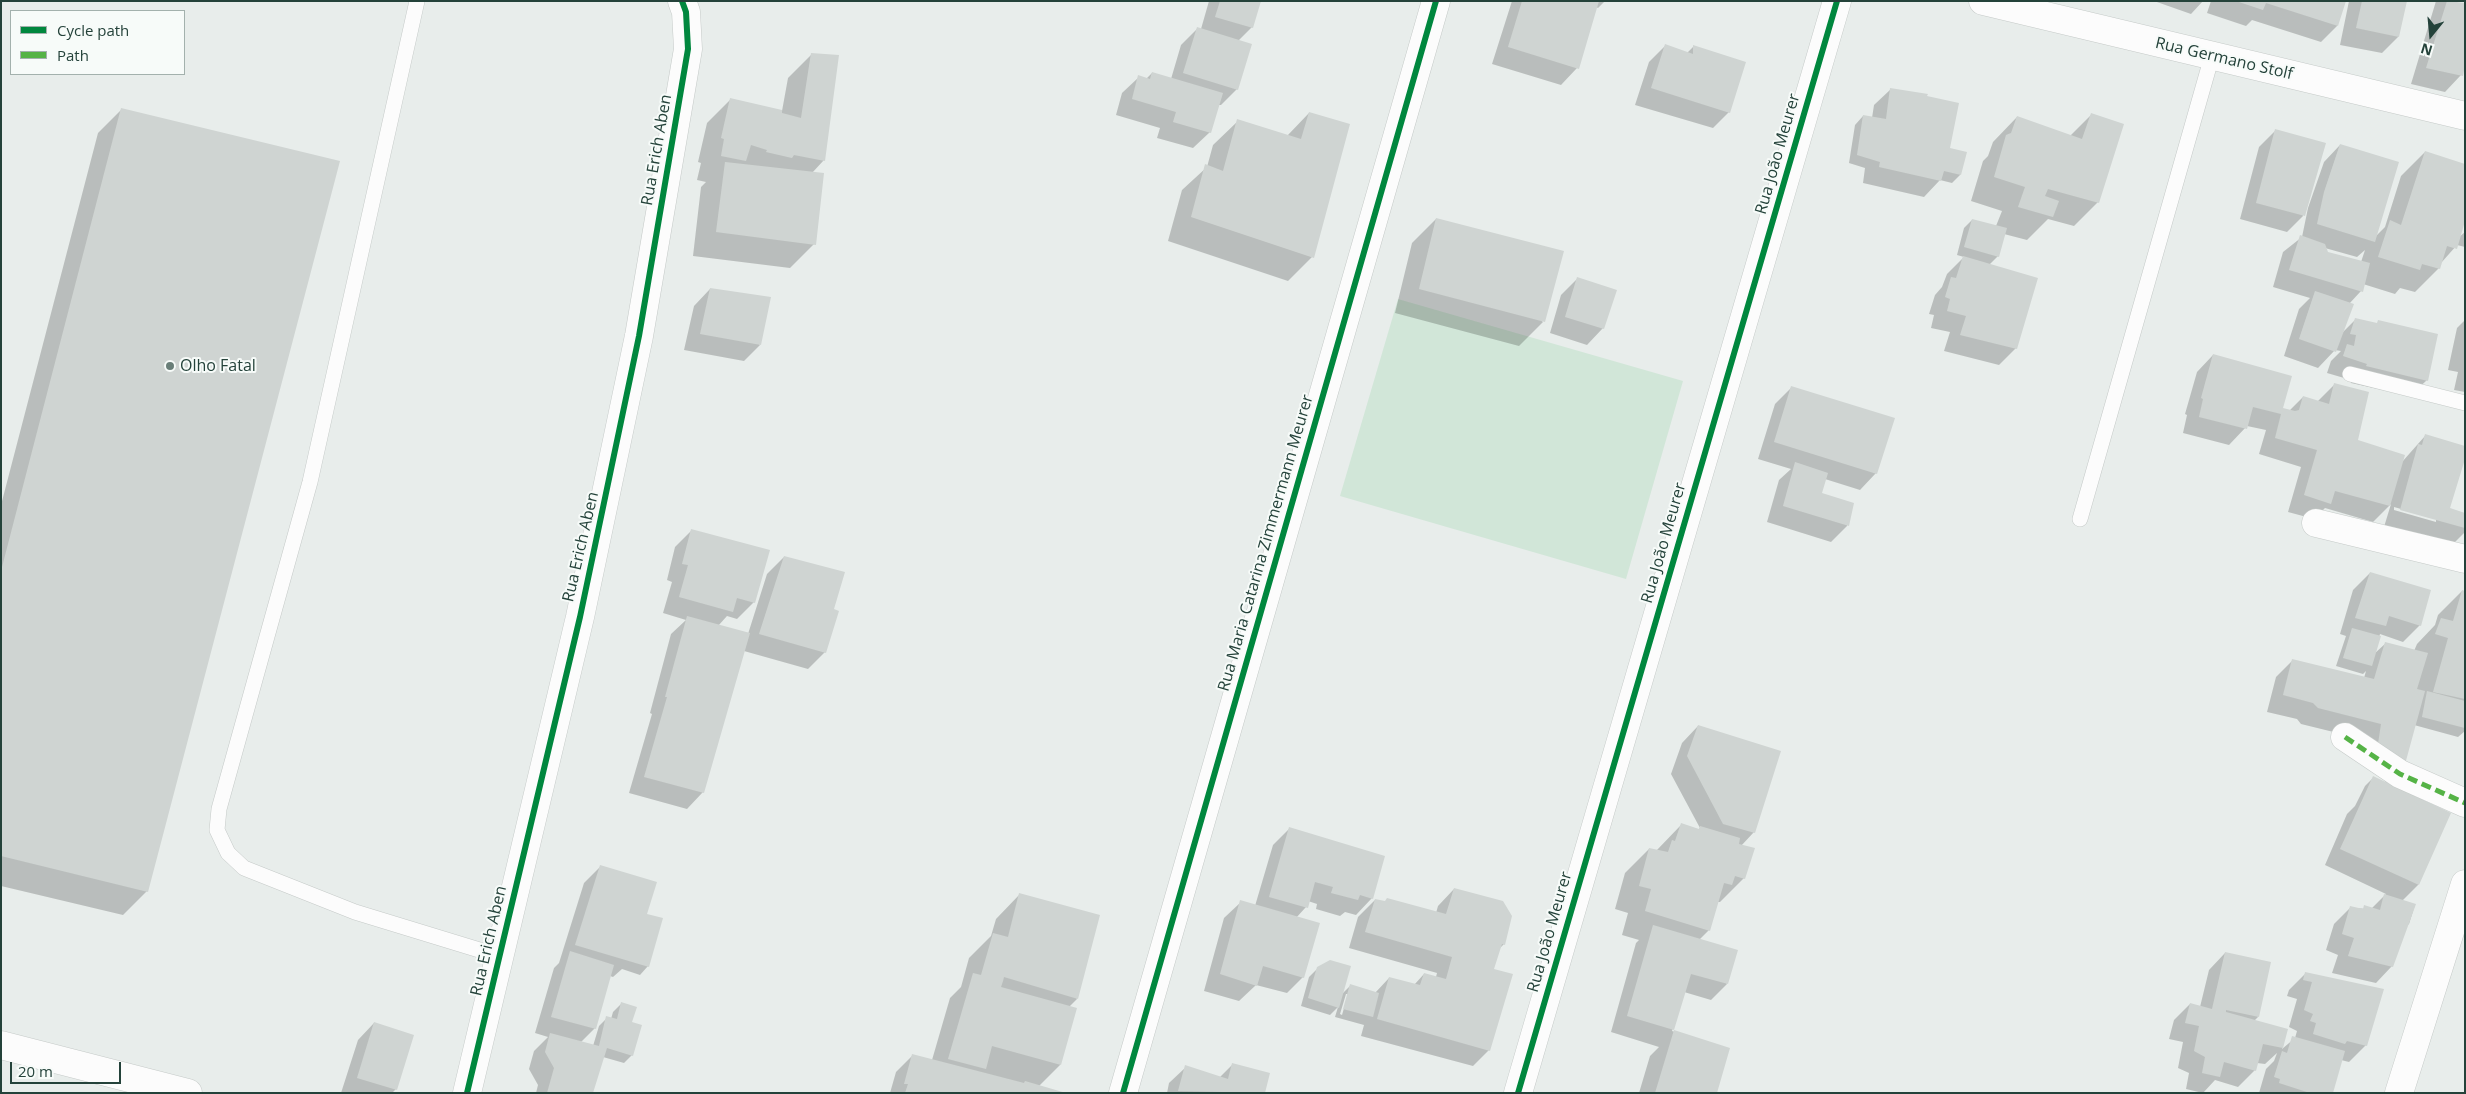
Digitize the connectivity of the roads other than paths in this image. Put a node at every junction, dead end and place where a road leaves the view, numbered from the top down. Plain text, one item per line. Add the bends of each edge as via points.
1 (417, 1) edge
2 (682, 1) edge
3 (1436, 1) edge
4 (1837, 1) edge
5 (1983, 1) edge
6 (2212, 56) junction
7 (2465, 116) edge
8 (2350, 374) dead end
9 (2465, 403) edge
10 (2080, 519) dead end
11 (2316, 523) dead end
12 (2465, 559) edge
13 (2345, 737) dead end
14 (2465, 803) edge
15 (2465, 884) edge
16 (499, 956) junction
17 (1, 1045) edge
18 (188, 1093) edge
19 (467, 1093) edge
20 (1123, 1093) edge
21 (1518, 1093) edge
22 (2399, 1093) edge

1 - 16 lane via 310,482 219,809 217,830 228,852 244,868 354,912
2 - 16 street, Rua Erich Aben via 686,12 688,49 639,336 582,608
3 - 20 street, Rua Maria Catarina Zimmermann Meurer
4 - 21 street, Rua João Meurer
5 - 6 street, Rua Germano Stolf
6 - 7 street, Rua Germano Stolf
6 - 10 lane
8 - 9 lane
11 - 12 street
13 - 14 street via 2400,774
15 - 22 street
16 - 19 street, Rua Erich Aben
17 - 18 street

